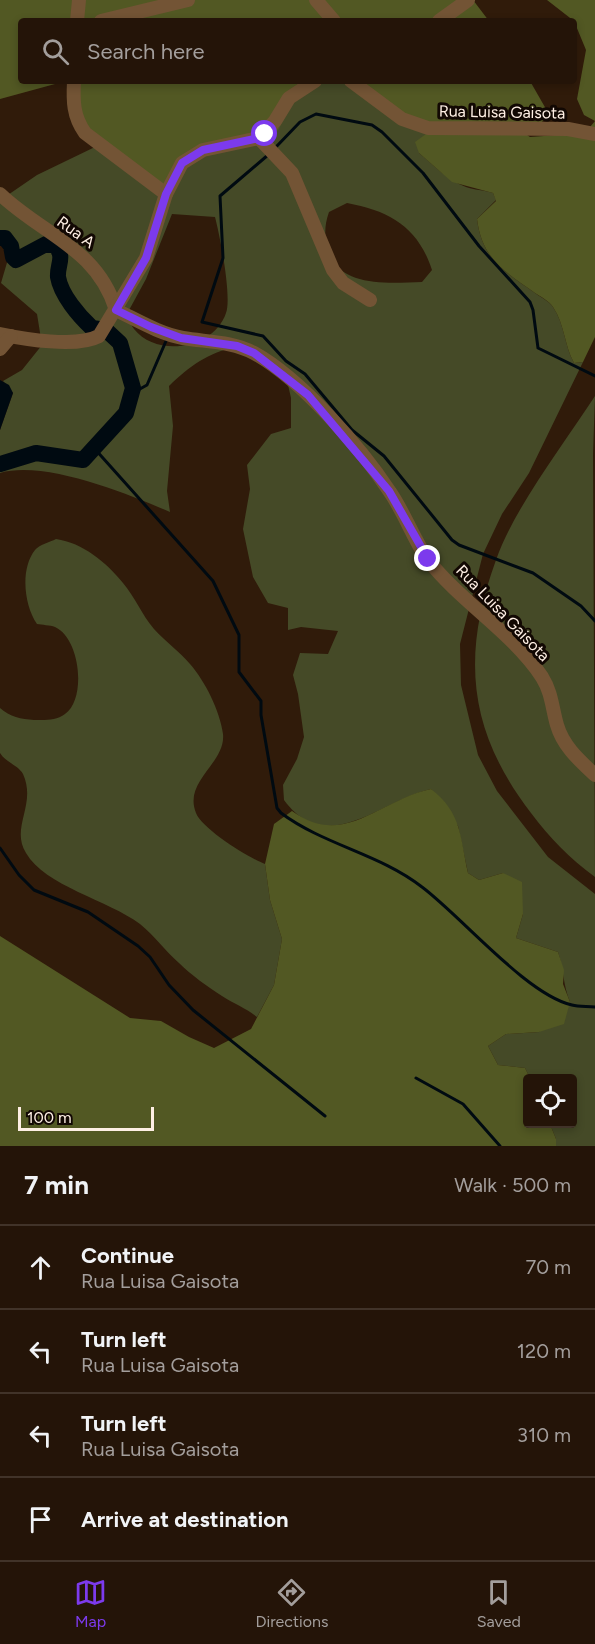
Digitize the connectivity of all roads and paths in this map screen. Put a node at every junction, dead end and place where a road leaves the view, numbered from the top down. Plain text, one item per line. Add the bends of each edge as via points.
1 (79, 0) edge
2 (188, 0) edge
3 (316, 0) edge
4 (468, 0) edge
5 (77, 18) edge
6 (113, 18) edge
7 (331, 18) edge
8 (443, 18) edge
9 (75, 84) edge
10 (310, 84) edge
11 (355, 84) edge
12 (595, 134) edge
13 (259, 138) junction
14 (0, 194) edge
15 (166, 194) junction
16 (370, 300) dead end
17 (116, 310) junction
18 (6, 335) edge
19 (0, 349) edge
20 (595, 775) edge

1 - 5 street
2 - 6 street
3 - 7 street
4 - 8 street
9 - 15 street via 73,104 85,133
10 - 13 street via 289,98
11 - 12 street, Rua Luisa Gaisota via 402,119 428,128 568,129
13 - 15 street via 192,156 182,163
13 - 16 street via 292,173 333,270 343,283
14 - 17 street, Rua A via 94,265
15 - 17 street via 146,258
17 - 18 street via 106,329 94,339
17 - 20 street, Rua Luisa Gaisota via 181,338 237,346 254,353 308,395 389,491 428,559 541,676 551,696 561,735 572,753
18 - 19 street

